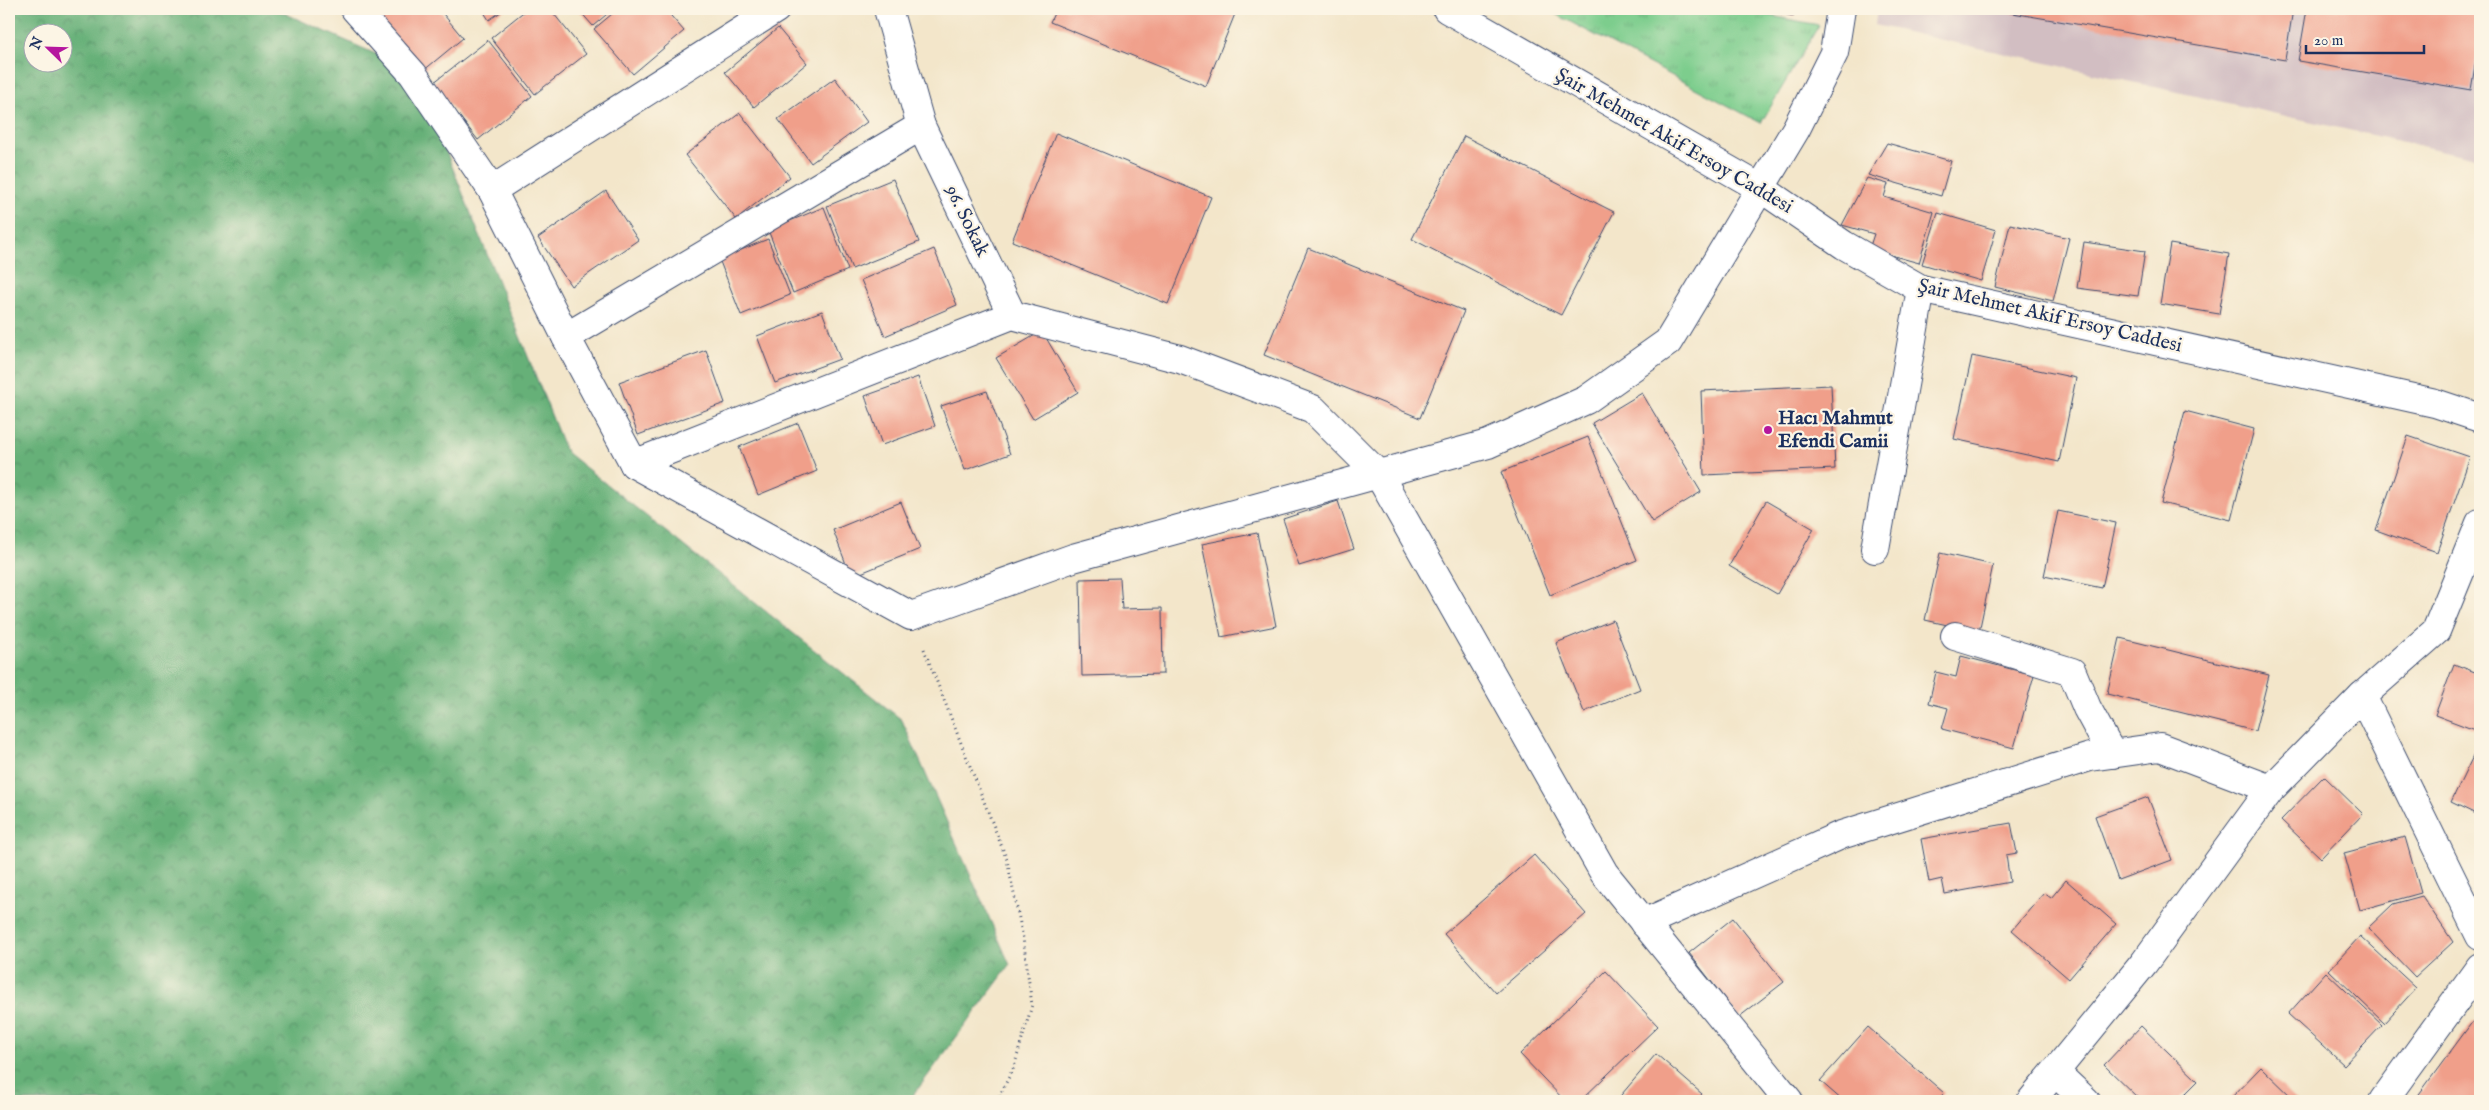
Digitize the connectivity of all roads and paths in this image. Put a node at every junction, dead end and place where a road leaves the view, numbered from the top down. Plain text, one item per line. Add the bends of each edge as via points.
1 (355, 9) edge
2 (776, 9) edge
3 (888, 9) edge
4 (1447, 9) edge
5 (1842, 9) edge
6 (922, 126) junction
7 (1762, 188) junction
8 (492, 190) junction
9 (1921, 289) junction
10 (1012, 315) junction
11 (566, 337) junction
12 (2480, 418) edge
13 (634, 464) junction
14 (1379, 475) junction
15 (2480, 523) edge
16 (1875, 548) dead end
17 (911, 616) junction
18 (1955, 636) dead end
19 (2362, 696) junction
20 (2112, 754) junction
21 (2271, 789) junction
22 (1644, 924) junction
23 (2480, 936) edge
24 (2480, 966) edge
25 (2055, 1072) junction
26 (997, 1101) edge
27 (1789, 1101) edge
28 (2031, 1101) edge
29 (2086, 1101) edge
30 (2383, 1101) edge

1 - 8 street via 413,74
2 - 8 street
3 - 6 street, 96. Sokak
4 - 7 street, Şair Mehmet Akif Ersoy Caddesi
5 - 7 street via 1834,53
6 - 10 street, 96. Sokak
6 - 11 street
7 - 9 street, Şair Mehmet Akif Ersoy Caddesi via 1844,245
7 - 14 street via 1668,342 1577,404 1488,444
8 - 11 street
9 - 12 street, Şair Mehmet Akif Ersoy Caddesi via 2435,403
9 - 16 street
10 - 13 street
10 - 14 street via 1180,359 1312,409
11 - 13 street
13 - 17 street
14 - 17 street via 1073,558
14 - 22 street via 1604,873
15 - 19 street via 2436,631
17 - 26 path via 1007,860 1023,938 1032,1005 1014,1067
18 - 20 street via 2072,672
19 - 21 street
19 - 23 street
20 - 21 street via 2160,747
20 - 22 street via 2090,757 1841,835
21 - 25 street via 2144,963
22 - 27 street
24 - 30 street
25 - 28 street
25 - 29 street

